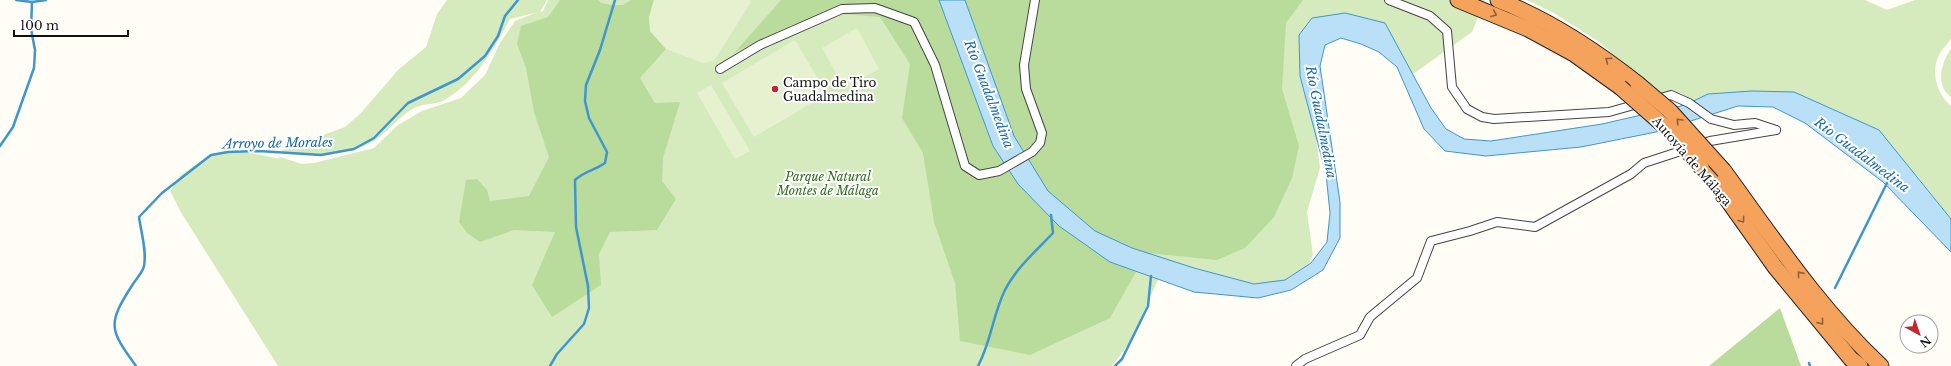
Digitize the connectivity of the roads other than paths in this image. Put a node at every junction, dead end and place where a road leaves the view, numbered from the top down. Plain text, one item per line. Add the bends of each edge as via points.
1 (1035, 0) edge
2 (1389, 0) edge
3 (1458, 0) edge
4 (1498, 0) edge
5 (720, 69) dead end
6 (1296, 366) edge
7 (1860, 366) edge
8 (1881, 366) edge

1 - 5 street via 1024,65 1026,89 1042,133 1040,143 1032,152 999,171 979,175 965,166 935,65 914,22 875,8 842,9 760,45
2 - 6 street via 1430,16 1447,31 1452,87 1467,109 1482,117 1494,119 1609,112 1672,95 1689,103 1711,119 1734,124 1755,123 1776,130 1710,141 1644,163 1631,174 1535,227 1497,222 1470,232 1431,241 1417,278 1370,317 1360,335 1305,359
3 -> 7 highway, Autovía de Málaga, bridge via 1528,29 1574,54 1620,87 1671,132 1719,188 1775,267 1851,359
8 -> 4 highway, Autovía de Málaga, bridge via 1857,344 1825,306 1724,171 1670,110 1604,57 1564,31

